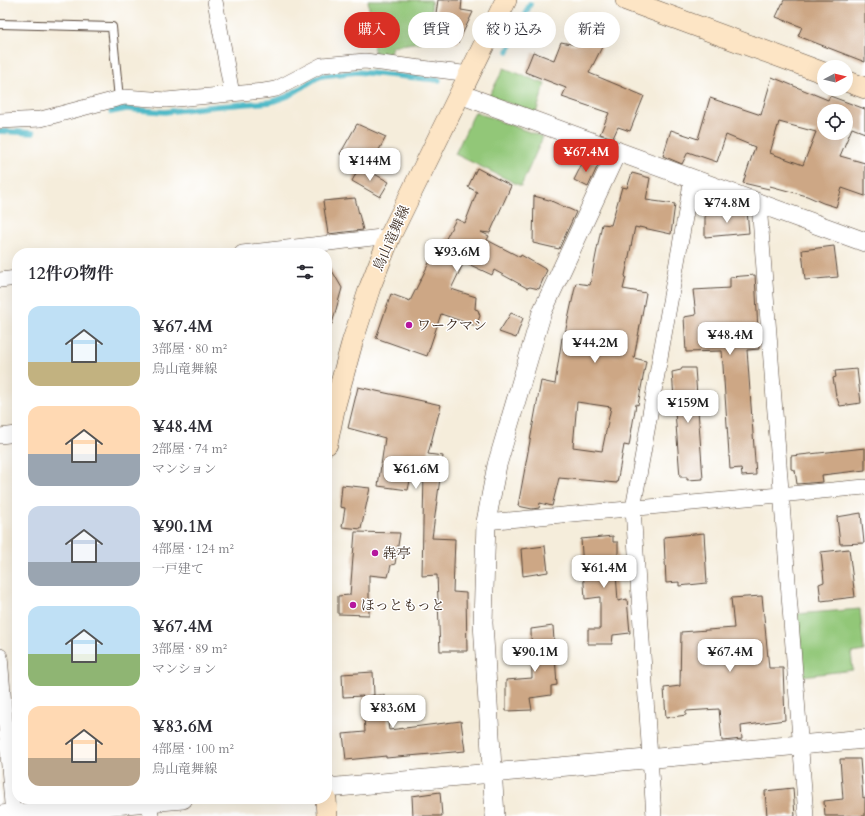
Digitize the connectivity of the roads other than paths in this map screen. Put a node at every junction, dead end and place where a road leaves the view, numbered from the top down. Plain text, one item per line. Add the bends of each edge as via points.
1 (506, 0) edge
2 (626, 0) edge
3 (215, 1) edge
4 (0, 24) edge
5 (817, 70) edge
6 (470, 74) junction
7 (853, 84) edge
8 (865, 88) edge
9 (232, 94) junction
10 (460, 94) junction
11 (119, 99) junction
12 (0, 120) edge
13 (617, 151) junction
14 (692, 178) junction
15 (759, 204) junction
16 (390, 236) junction
17 (865, 242) edge
18 (286, 248) edge
19 (12, 279) edge
20 (0, 280) edge
21 (332, 401) edge
22 (12, 435) edge
23 (0, 436) edge
24 (865, 487) edge
25 (781, 494) junction
26 (633, 509) junction
27 (486, 522) junction
28 (0, 656) edge
29 (865, 739) edge
30 (800, 745) junction
31 (650, 759) junction
32 (492, 773) junction
33 (332, 788) edge
34 (326, 804) edge
35 (150, 805) edge
36 (8, 815) edge
37 (327, 816) edge
38 (495, 816) edge
39 (654, 816) edge
40 (806, 816) edge

1 - 6 main road, 鳥山竜舞線
2 - 5 main road
3 - 9 street
4 - 11 lane via 112,27
6 - 9 street via 365,61 322,65 276,88
6 - 10 main road, 鳥山竜舞線
7 - 8 main road
9 - 11 street via 166,100 124,97
10 - 13 street
10 - 16 main road, 鳥山竜舞線
11 - 12 street via 42,119
13 - 14 street
13 - 27 street via 542,312 497,465
14 - 15 street
14 - 26 street
15 - 17 street
15 - 25 street
16 - 18 street
16 - 21 main road, 鳥山竜舞線
19 - 20 street
22 - 23 street
24 - 25 street
25 - 26 street
25 - 30 street
26 - 27 street
26 - 31 street
27 - 32 street via 483,623
28 - 36 street
29 - 30 street
30 - 31 street
30 - 40 street
31 - 32 street
31 - 39 street
32 - 33 street
32 - 38 street
34 - 37 main road
35 - 36 street

